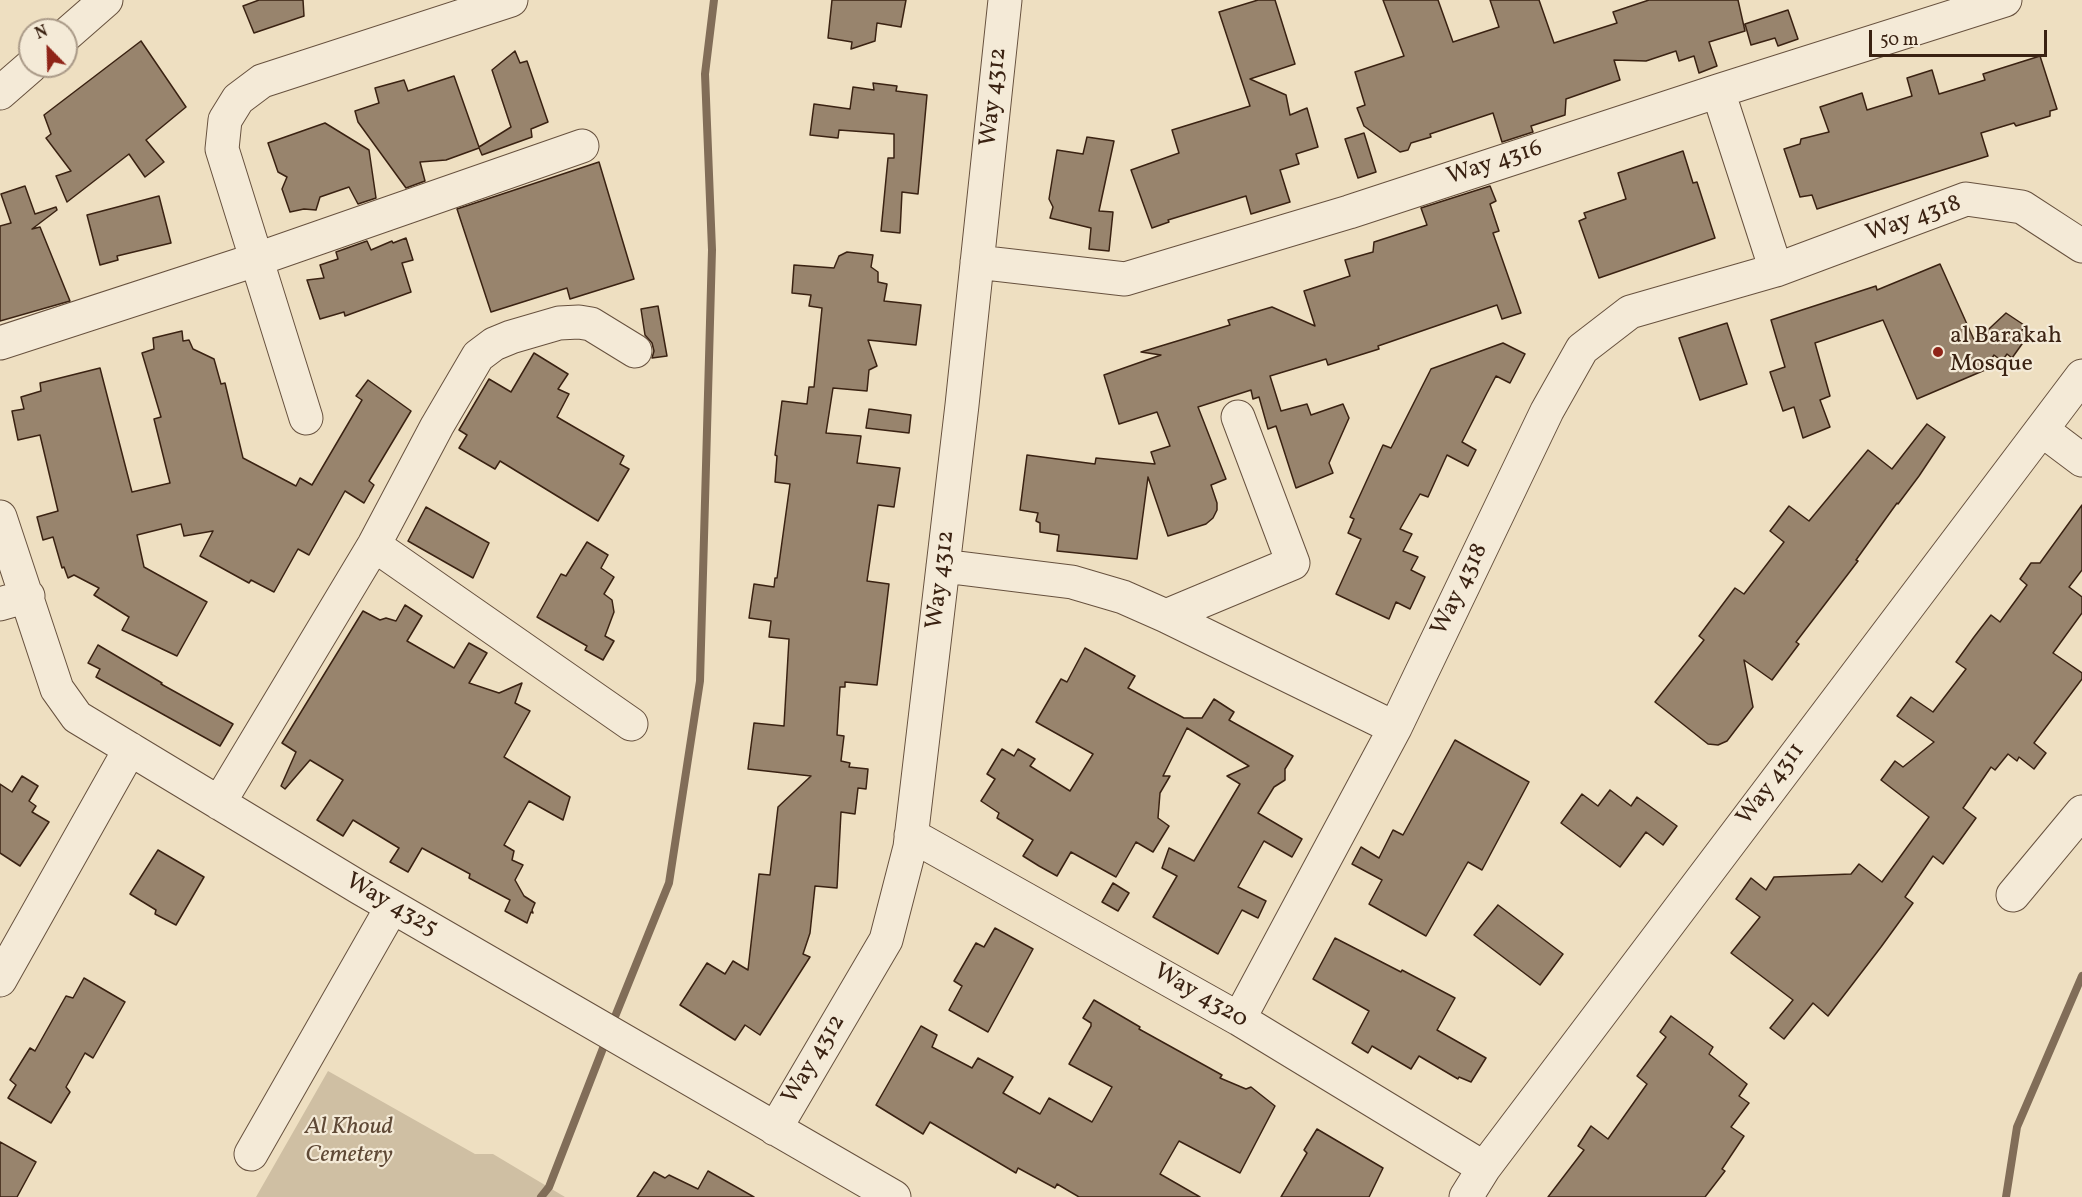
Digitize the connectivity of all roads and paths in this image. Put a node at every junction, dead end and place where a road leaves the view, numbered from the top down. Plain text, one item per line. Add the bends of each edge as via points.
1 (106, 0) edge
2 (511, 0) edge
3 (1005, 0) edge
4 (2006, 0) edge
5 (78, 25) edge
6 (18, 77) edge
7 (1718, 91) junction
8 (0, 93) edge
9 (582, 147) dead end
10 (2082, 246) edge
11 (255, 260) junction
12 (977, 262) junction
13 (1776, 270) junction
14 (0, 343) edge
15 (635, 351) dead end
16 (2082, 376) edge
17 (1238, 417) dead end
18 (306, 418) dead end
19 (2042, 430) junction
20 (2082, 460) edge
21 (0, 517) edge
22 (374, 545) junction
23 (943, 566) junction
24 (14, 600) edge
25 (1166, 616) junction
26 (631, 724) dead end
27 (1395, 728) junction
28 (130, 749) junction
29 (219, 803) junction
30 (2082, 812) edge
31 (911, 835) junction
32 (2013, 895) dead end
33 (392, 907) junction
34 (0, 980) edge
35 (1239, 1019) junction
36 (775, 1129) junction
37 (251, 1154) dead end
38 (1484, 1168) junction
39 (894, 1197) edge
40 (1466, 1197) edge

1 - 5 street
2 - 11 street via 262,81 238,99 225,120 222,149
3 - 12 street, Way 4312
4 - 7 street, Way 4316
6 - 8 street
7 - 12 street, Way 4316 via 1349,212 1125,279
7 - 13 street
9 - 11 street
10 - 13 street, Way 4318 via 2022,207 1966,200
11 - 14 street
11 - 18 street
12 - 23 street, Way 4312
13 - 27 street, Way 4318 via 1630,312 1582,349 1547,411
15 - 22 street via 591,324 579,322 560,323 494,344 472,366
16 - 19 street, Way 4311
17 - 25 street via 1293,564
19 - 20 street
19 - 38 street, Way 4311
21 - 24 street, Way 4325
22 - 26 street
22 - 29 street
23 - 25 street via 1072,582 1123,597
23 - 31 street, Way 4312
24 - 28 street, Way 4325 via 57,689 77,717
25 - 27 street
27 - 35 street, Way 4318
28 - 29 street, Way 4325
28 - 34 street
29 - 33 street, Way 4325
30 - 32 street
31 - 35 street, Way 4320
31 - 36 street, Way 4312 via 886,940
33 - 36 street, Way 4325
33 - 37 street
35 - 38 street, Way 4320
36 - 39 street, Way 4325
38 - 40 street, Way 4311

